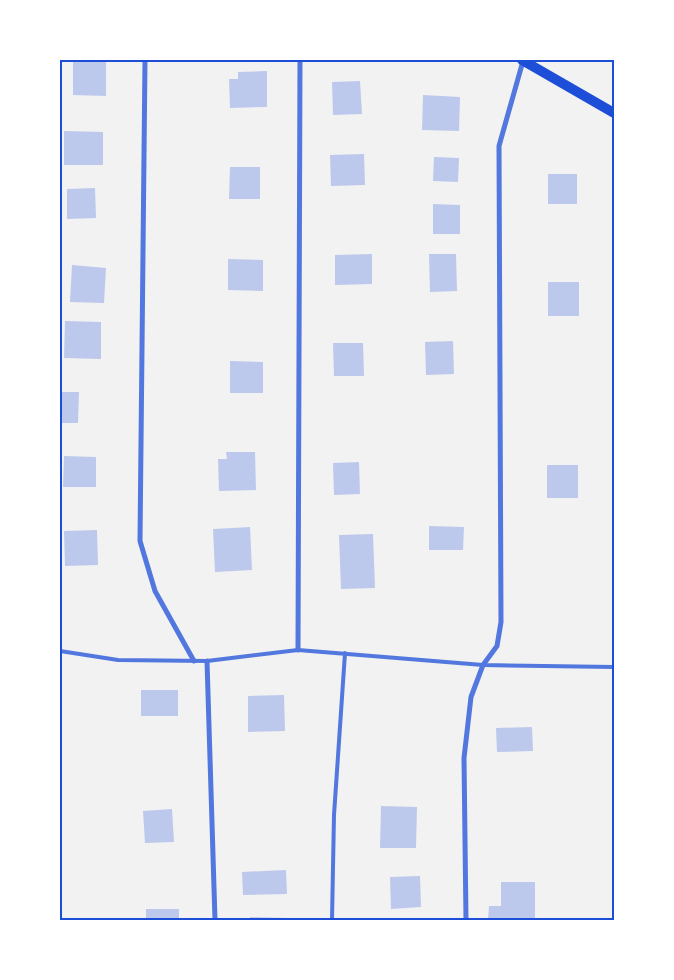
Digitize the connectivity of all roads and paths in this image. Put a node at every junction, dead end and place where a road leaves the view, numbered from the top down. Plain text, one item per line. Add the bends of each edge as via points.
1 (145, 60) edge
2 (300, 60) edge
3 (522, 60) edge
4 (614, 113) edge
5 (298, 650) junction
6 (60, 651) edge
7 (345, 654) junction
8 (194, 660) junction
9 (206, 661) junction
10 (483, 665) junction
11 (614, 666) edge
12 (215, 920) edge
13 (332, 920) edge
14 (466, 920) edge

1 - 8 street via 140,541 155,590
2 - 5 street
3 - 4 main road
3 - 10 street via 499,146 501,622 497,646
5 - 7 lane
5 - 9 lane
6 - 8 lane via 118,660
7 - 10 lane
7 - 13 lane via 334,815
8 - 9 lane
9 - 12 street
10 - 11 lane
10 - 14 street via 471,697 464,758

